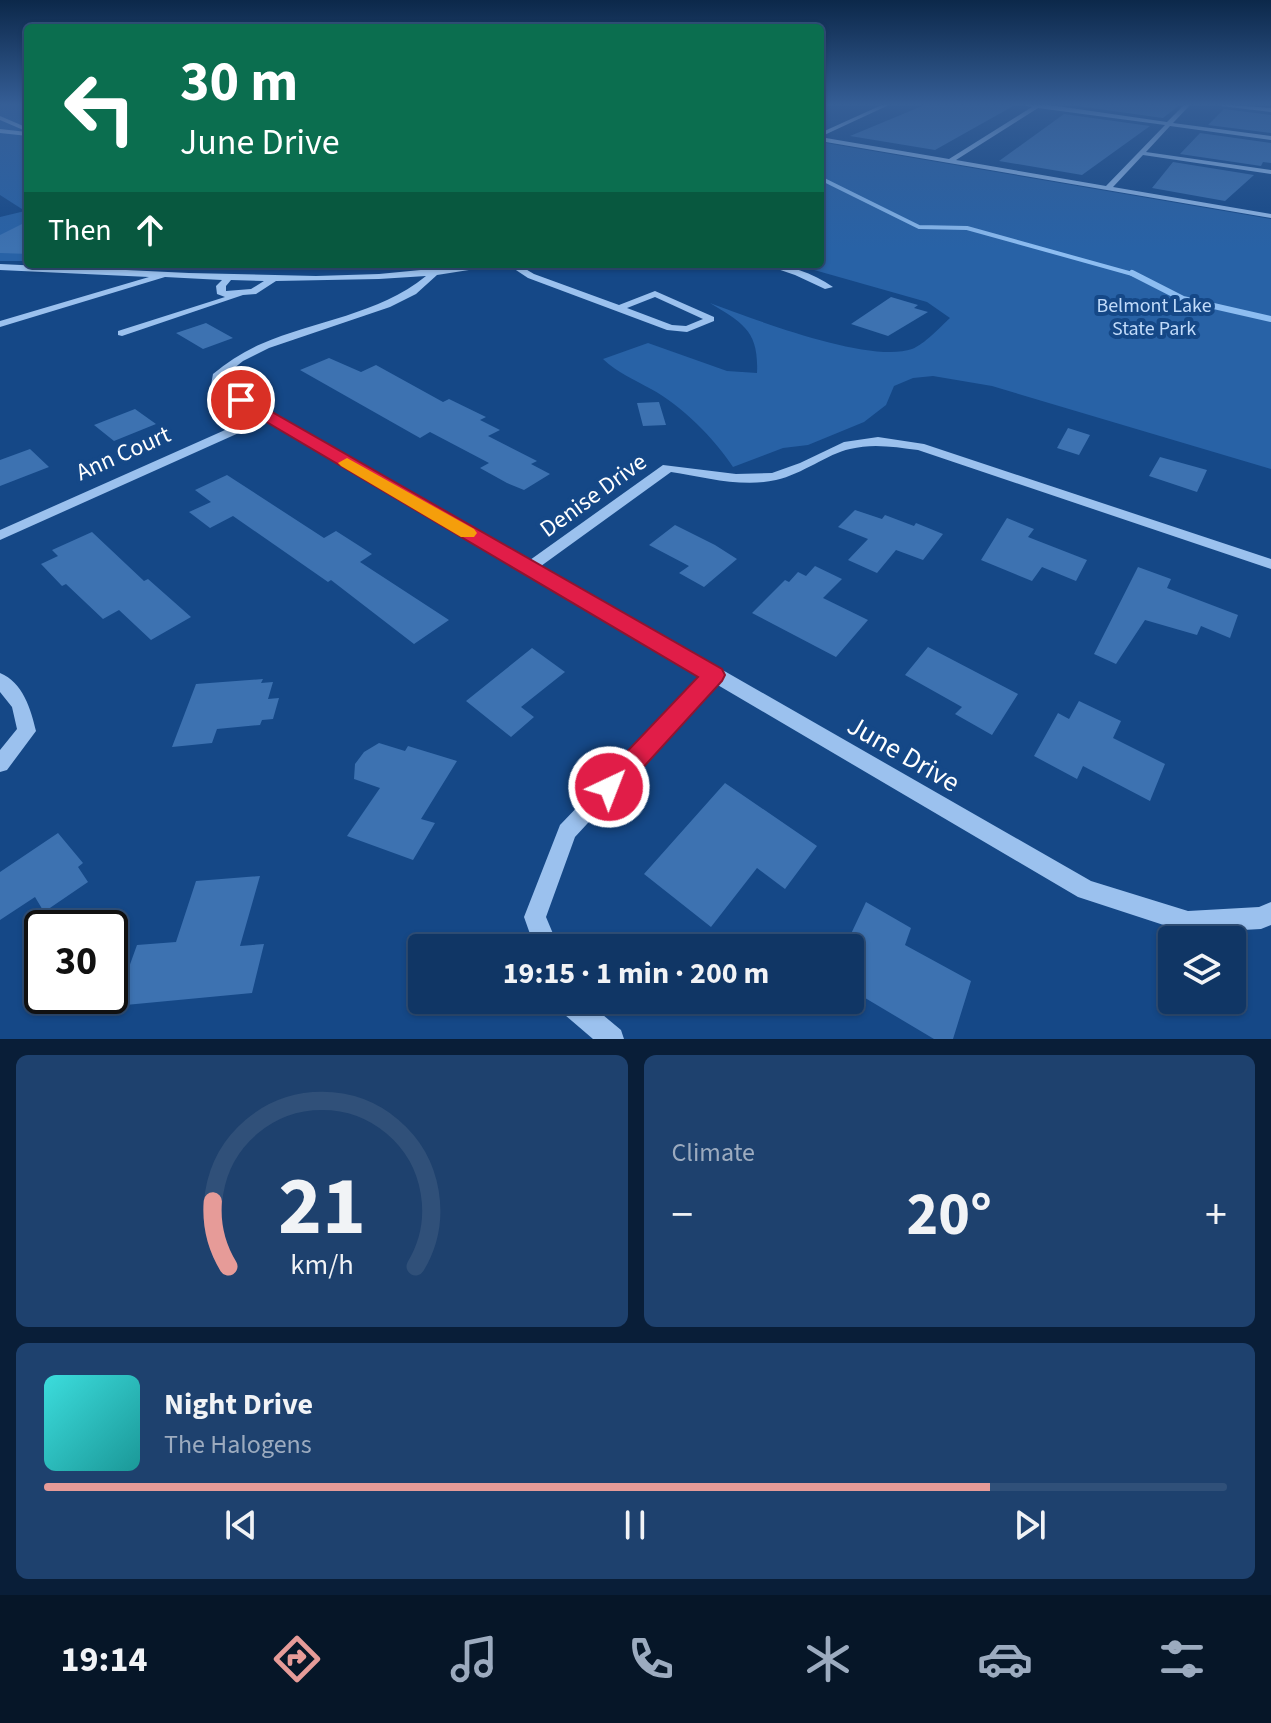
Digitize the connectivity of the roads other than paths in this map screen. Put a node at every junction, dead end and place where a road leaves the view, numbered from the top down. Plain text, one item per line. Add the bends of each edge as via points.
1 (905, 152) edge
2 (964, 152) edge
3 (1141, 153) joint
4 (951, 161) junction
5 (1271, 172) edge
6 (1108, 188) junction
7 (1271, 216) edge
8 (0, 267) edge
9 (24, 268) edge
10 (29, 268) edge
11 (478, 268) edge
12 (518, 268) edge
13 (781, 268) edge
14 (172, 273) junction
15 (231, 275) junction
16 (433, 275) junction
17 (277, 276) junction
18 (828, 287) dead end
19 (239, 295) junction
20 (620, 308) junction
21 (0, 324) edge
22 (122, 333) dead end
23 (266, 416) junction
24 (0, 535) edge
25 (1271, 564) edge
26 (529, 568) junction
27 (714, 675) junction
28 (0, 680) edge
29 (0, 764) edge
30 (1271, 913) edge
31 (542, 934) edge
32 (583, 1014) edge
33 (612, 1039) edge

1 - 4 street
2 - 4 street
3 - 5 street
3 - 6 street
4 - 6 street
6 - 7 street
8 - 9 street
10 - 14 street
11 - 16 street
12 - 20 street
13 - 18 street
14 - 15 street
14 - 21 street
15 - 17 street
15 - 19 street via 220,290
16 - 17 street
16 - 23 street, Denise Drive via 410,294 228,365 217,376 217,385
17 - 19 street
19 - 22 street
20 - 20 street via 679,330 711,319 655,294
23 - 24 street, Ann Court
23 - 26 street, Denise Drive
25 - 26 street, Denise Drive via 959,457 878,441 844,446 773,477 736,478 668,468
26 - 27 street, June Drive
27 - 30 street, June Drive via 1086,890 1188,922
27 - 31 street via 567,832 535,917
28 - 29 street via 20,704 27,731
32 - 33 street

